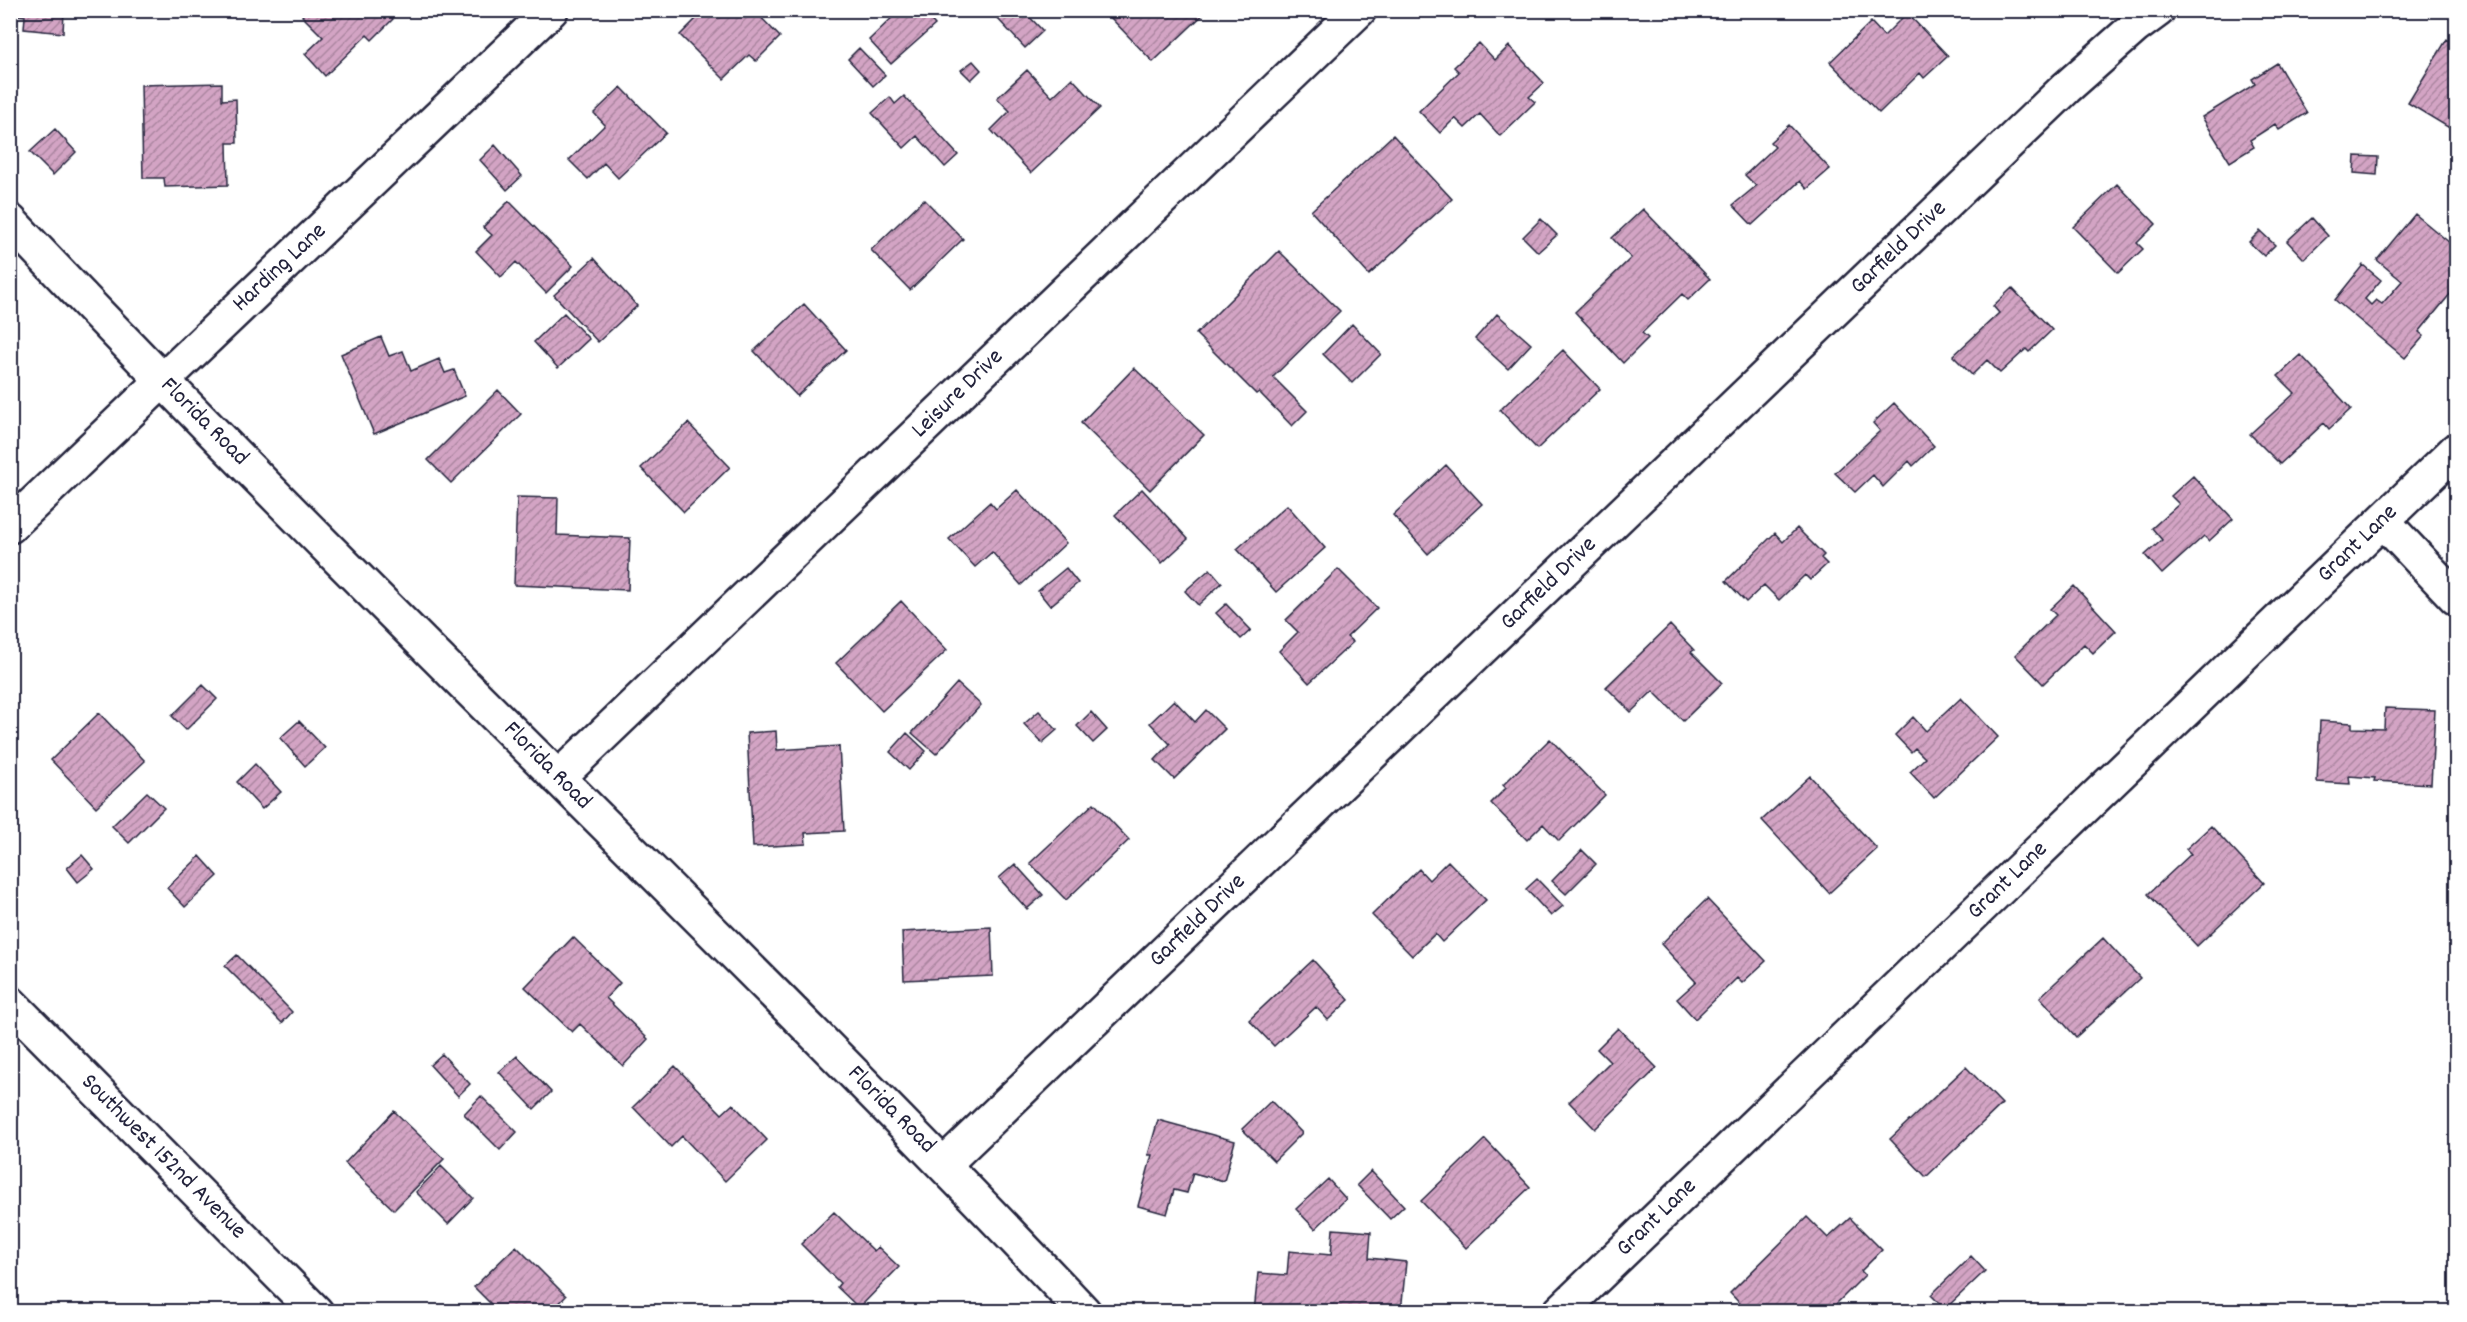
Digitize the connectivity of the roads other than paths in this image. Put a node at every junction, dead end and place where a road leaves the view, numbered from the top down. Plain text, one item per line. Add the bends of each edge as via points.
1 (551, 10) edge
2 (1359, 10) edge
3 (2158, 10) edge
4 (10, 221) edge
5 (161, 380) junction
6 (2457, 450) edge
7 (2383, 521) junction
8 (10, 526) edge
9 (2457, 598) edge
10 (558, 778) junction
11 (10, 1003) edge
12 (944, 1164) junction
13 (316, 1311) edge
14 (1083, 1311) edge
15 (1560, 1311) edge

1 - 5 street, Harding Lane
2 - 10 street, Leisure Drive
3 - 12 street, Garfield Drive via 2049,104
4 - 5 street, Florida Road
5 - 8 street, Harding Lane
5 - 10 street, Florida Road
6 - 7 street, Grant Lane
7 - 9 street
7 - 15 street, Grant Lane
10 - 12 street, Florida Road
11 - 13 street, Southwest 152nd Avenue
12 - 14 street, Florida Road

